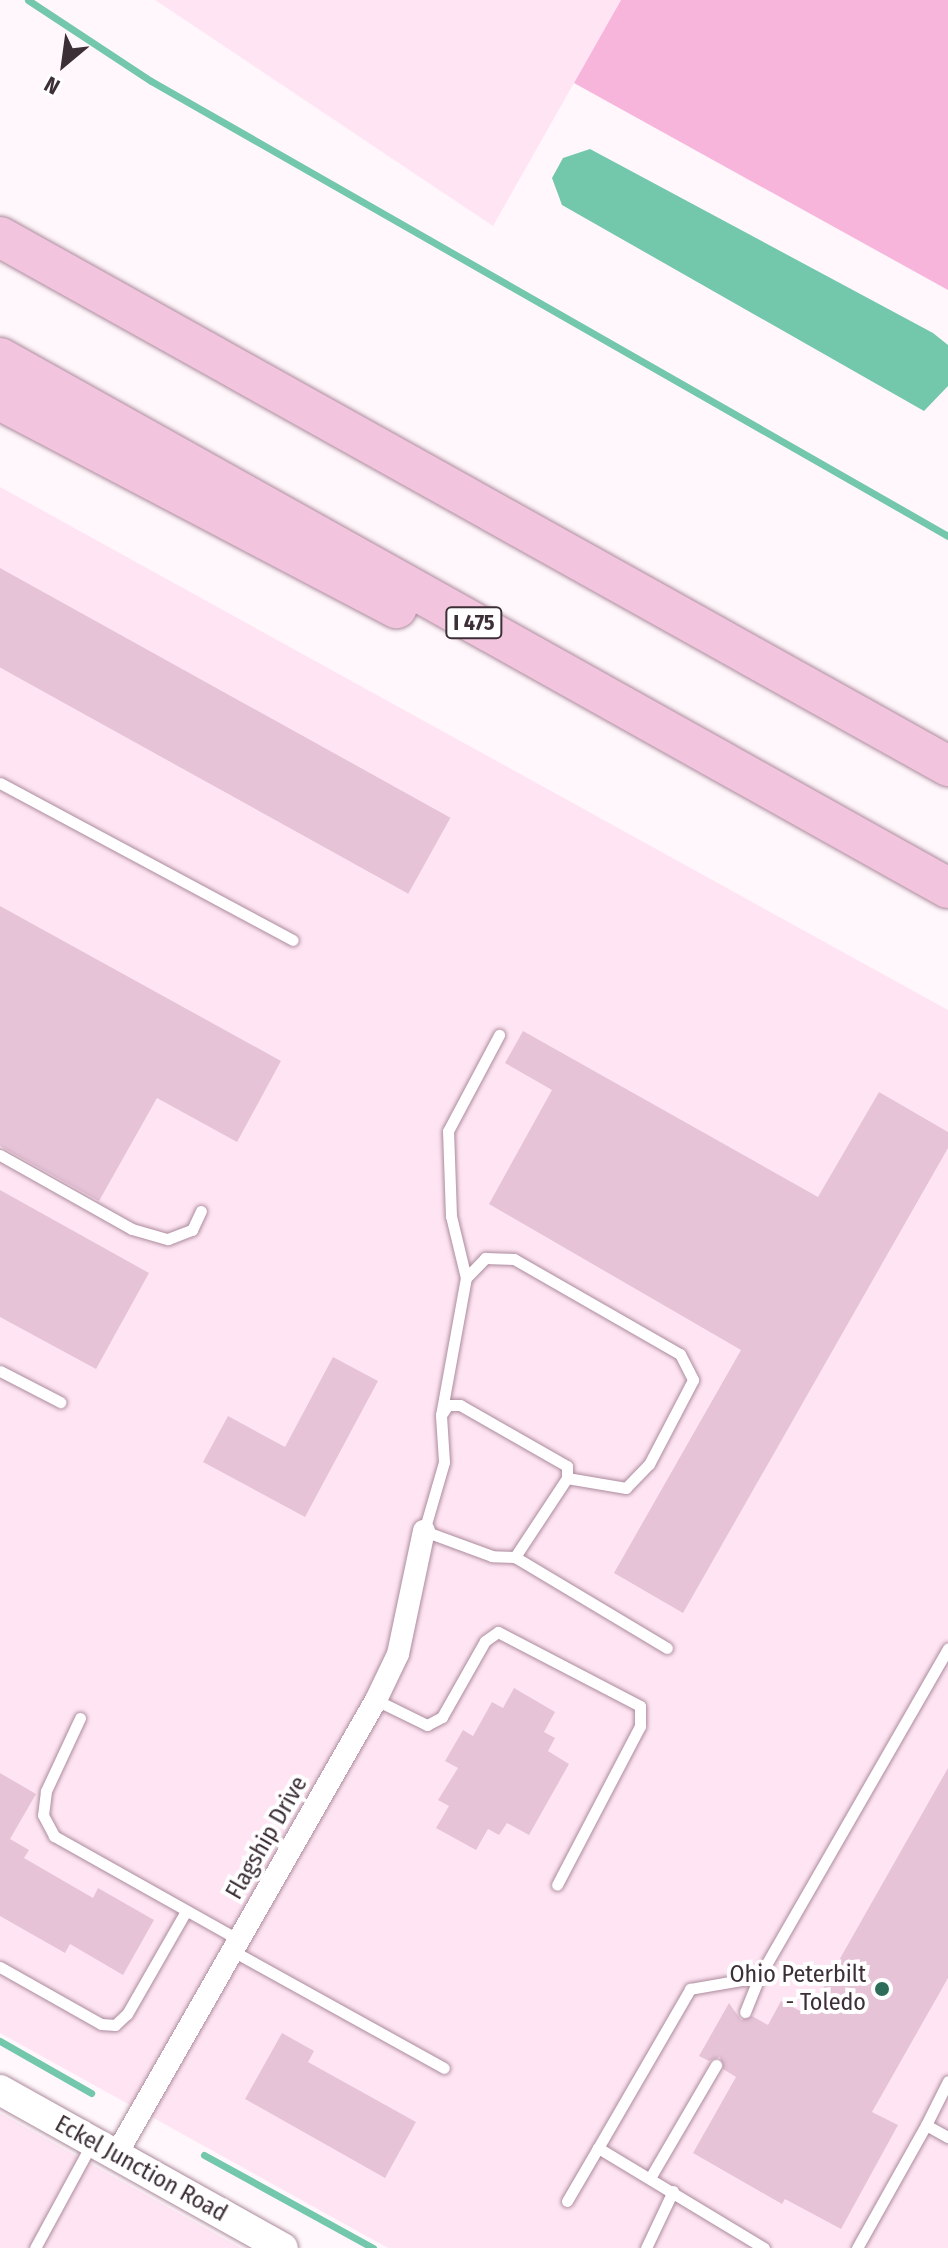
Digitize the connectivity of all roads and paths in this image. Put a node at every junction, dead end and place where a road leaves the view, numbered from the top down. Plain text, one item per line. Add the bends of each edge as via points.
1 (0, 211) edge
2 (0, 237) edge
3 (0, 358) edge
4 (0, 400) edge
5 (306, 407) junction
6 (948, 766) edge
7 (0, 783) edge
8 (895, 858) junction
9 (948, 888) edge
10 (293, 940) dead end
11 (499, 1035) dead end
12 (0, 1155) edge
13 (201, 1211) dead end
14 (466, 1278) junction
15 (0, 1371) edge
16 (60, 1402) dead end
17 (441, 1415) junction
18 (567, 1478) junction
19 (424, 1531) junction
20 (515, 1557) junction
21 (667, 1648) dead end
22 (948, 1648) edge
23 (376, 1700) junction
24 (80, 1718) dead end
25 (557, 1885) dead end
26 (186, 1911) junction
27 (236, 1946) junction
28 (0, 1967) edge
29 (759, 1977) junction
30 (745, 2012) dead end
31 (716, 2065) dead end
32 (444, 2068) dead end
33 (948, 2081) edge
34 (0, 2090) edge
35 (926, 2125) junction
36 (948, 2137) edge
37 (104, 2148) junction
38 (598, 2148) junction
39 (650, 2178) junction
40 (673, 2191) junction
41 (567, 2201) dead end
42 (35, 2248) edge
43 (283, 2248) edge
44 (646, 2248) edge
45 (764, 2248) edge
46 (857, 2248) edge

1 - 5 highway
2 - 5 highway
3 - 8 highway, I 475
4 - 8 highway via 355,587
5 - 6 highway
7 - 10 lane
8 - 9 highway, I 475
11 - 14 lane via 448,1131 451,1216
12 - 13 lane via 132,1229 168,1239 192,1230
14 - 17 lane
14 - 18 lane via 485,1258 514,1259 680,1354 693,1380 649,1464 626,1488
15 - 16 lane
17 - 18 lane via 448,1405 460,1405 557,1456 567,1466
17 - 19 lane via 444,1462
18 - 20 lane
19 - 20 lane via 492,1556
19 - 23 street, Flagship Drive via 398,1654
20 - 21 lane
22 - 29 lane
23 - 25 lane via 427,1725 442,1717 485,1641 498,1632 640,1706 640,1726
23 - 27 street, Flagship Drive
24 - 26 lane via 46,1791 43,1815 54,1836
26 - 27 lane
26 - 28 lane via 127,2014 115,2025 101,2024
27 - 32 lane
27 - 37 street, Flagship Drive
29 - 30 lane
29 - 38 lane via 690,1989
31 - 39 lane
33 - 35 lane
34 - 37 street, Eckel Junction Road
35 - 36 lane
35 - 46 lane
37 - 42 lane
37 - 43 street, Eckel Junction Road
38 - 39 lane
38 - 41 lane
39 - 40 lane
40 - 44 lane
40 - 45 lane

